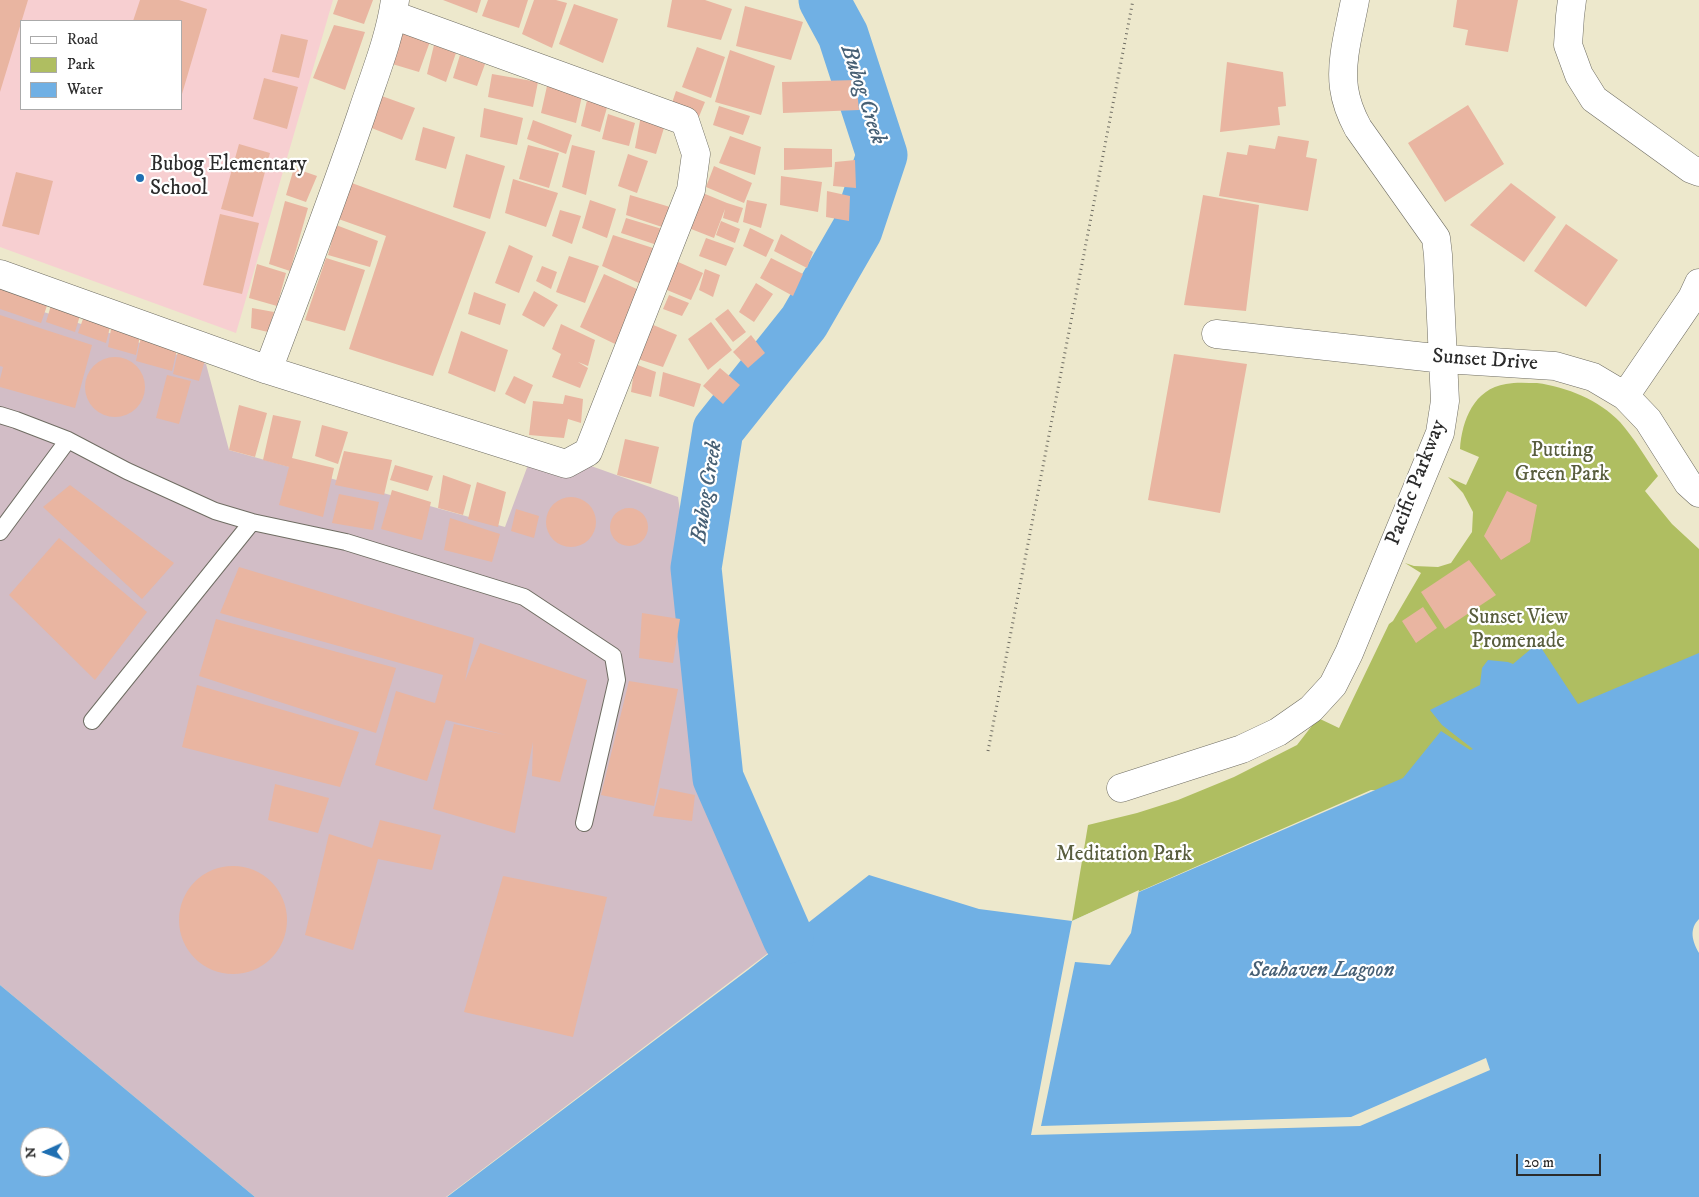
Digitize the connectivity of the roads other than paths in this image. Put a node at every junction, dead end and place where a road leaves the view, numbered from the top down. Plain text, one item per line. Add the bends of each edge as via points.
1 (1355, 0) edge
2 (1572, 0) edge
3 (394, 8) edge
4 (1699, 172) edge
5 (0, 274) edge
6 (1699, 284) edge
7 (1216, 334) dead end
8 (1444, 359) junction
9 (268, 370) junction
10 (1625, 396) junction
11 (0, 415) edge
12 (68, 440) junction
13 (1699, 493) edge
14 (252, 522) junction
15 (0, 532) edge
16 (92, 721) dead end
17 (1122, 788) dead end
18 (584, 823) dead end

1 - 8 street, Pacific Parkway via 1344,64 1348,109 1436,238
2 - 4 street via 1568,45 1579,75 1594,99
3 - 9 street via 341,176
3 - 9 street via 685,121 696,154 691,190 588,452 566,464
5 - 9 street
6 - 10 street
7 - 8 street, Sunset Drive
8 - 10 street, Sunset Drive via 1555,366 1593,378
8 - 17 street, Pacific Parkway via 1446,401 1440,433 1333,685 1311,708 1278,732 1242,748
10 - 13 street, Sunset Drive via 1648,420 1688,483
11 - 12 lane
12 - 14 lane via 215,511
12 - 15 lane
14 - 16 lane
14 - 18 lane via 346,542 524,597 613,656 617,680

